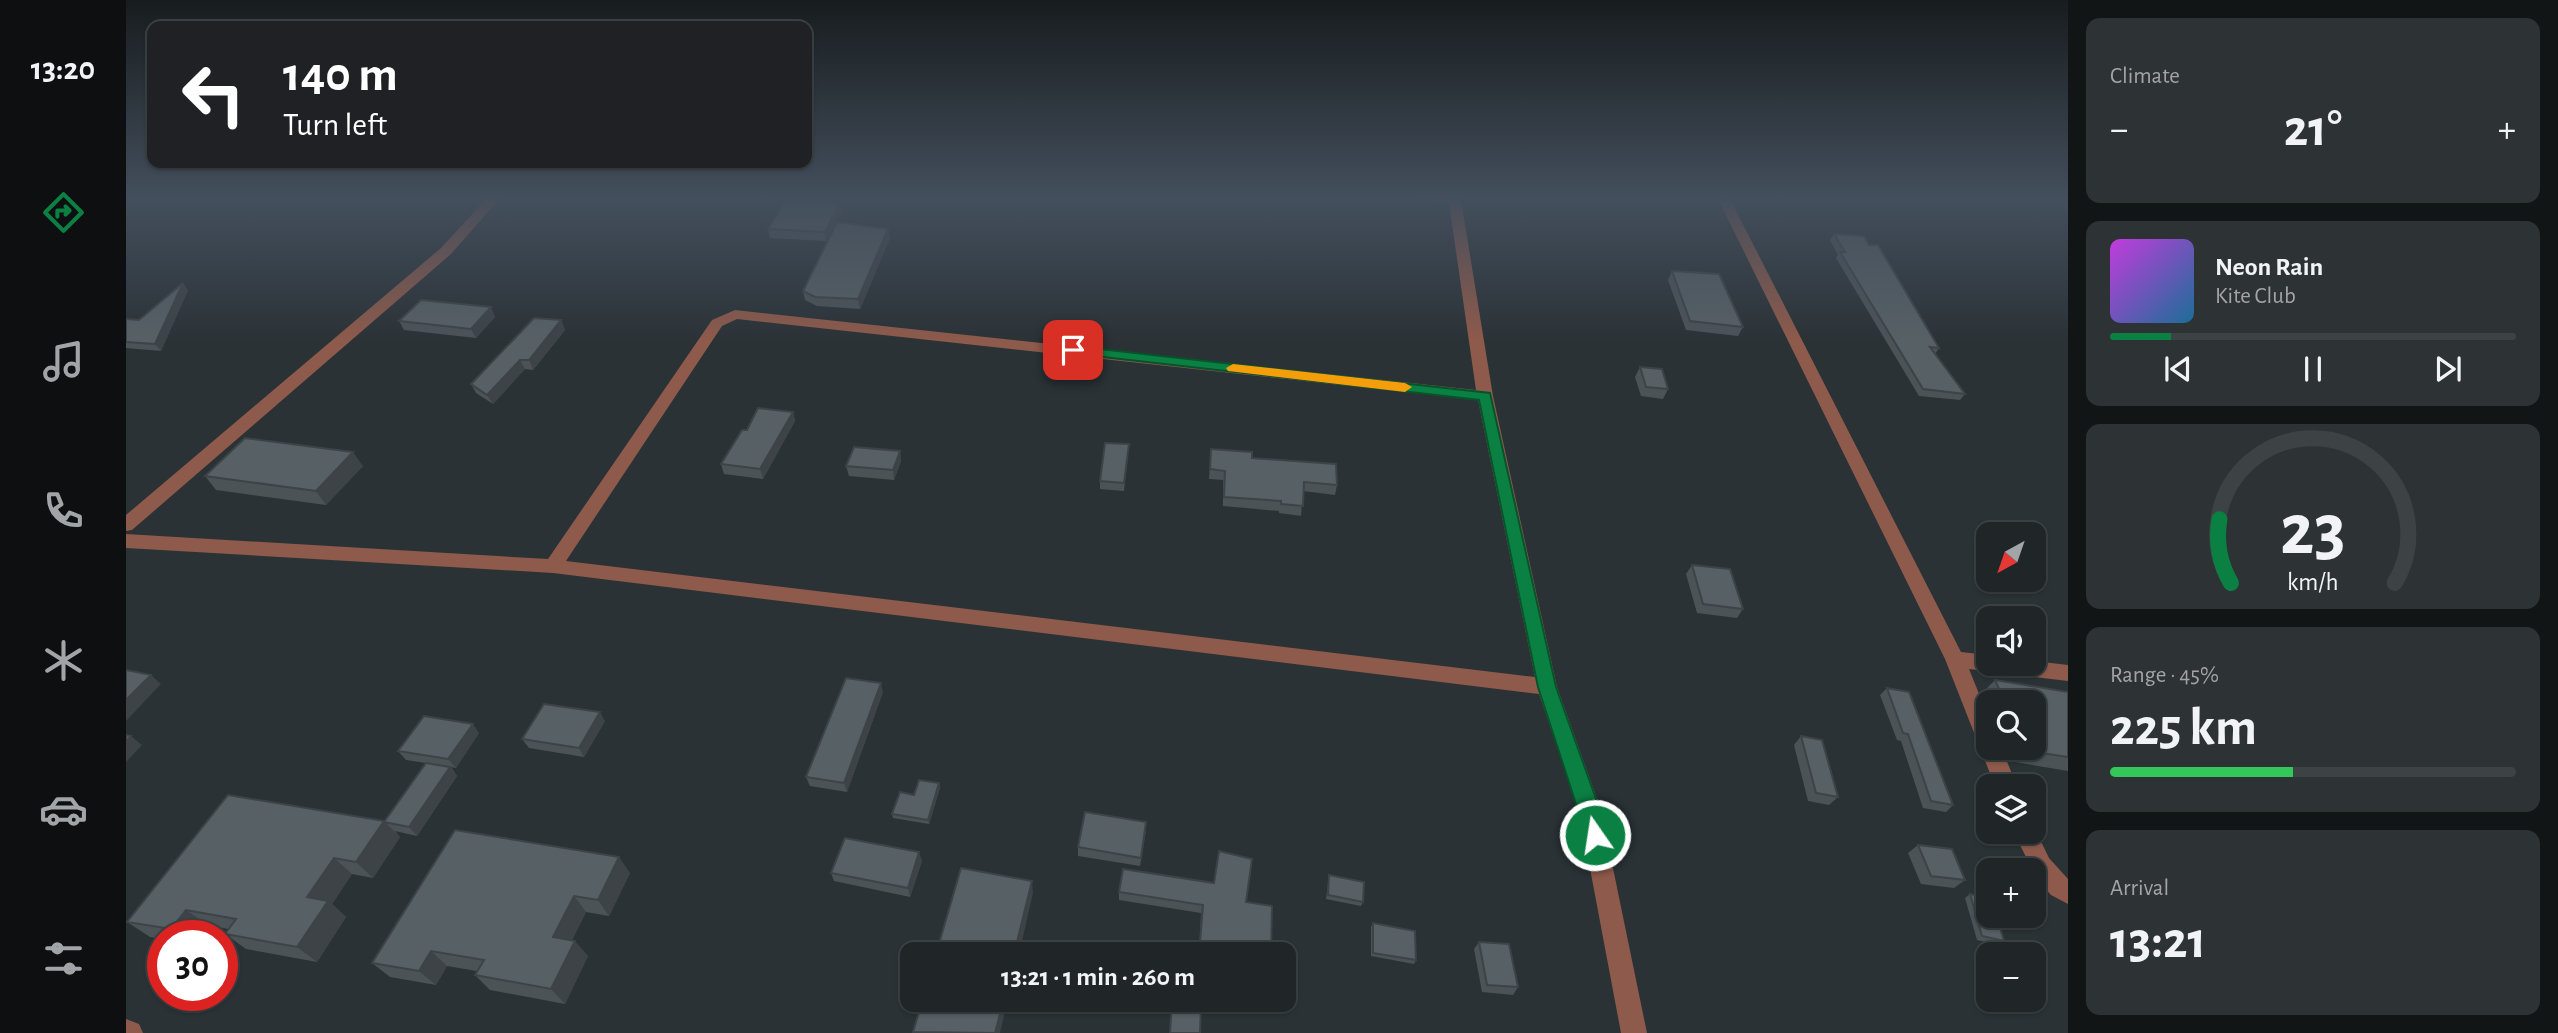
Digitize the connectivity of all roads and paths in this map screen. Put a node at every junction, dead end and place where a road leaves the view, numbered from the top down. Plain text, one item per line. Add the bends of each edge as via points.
1 (451, 245) edge
2 (1462, 245) edge
3 (1747, 245) edge
4 (1485, 396) junction
5 (126, 526) edge
6 (126, 541) edge
7 (553, 566) junction
8 (1955, 659) junction
9 (2068, 673) edge
10 (1547, 687) junction
11 (1976, 712) edge
12 (2029, 844) edge
13 (2068, 893) edge
14 (1634, 1033) edge

1 - 5 street
2 - 4 street
3 - 8 street
4 - 7 street via 735,314 718,323
4 - 10 street
6 - 7 street
7 - 10 street
8 - 9 street
8 - 11 street
10 - 14 street via 1590,810
12 - 13 street via 2051,882

